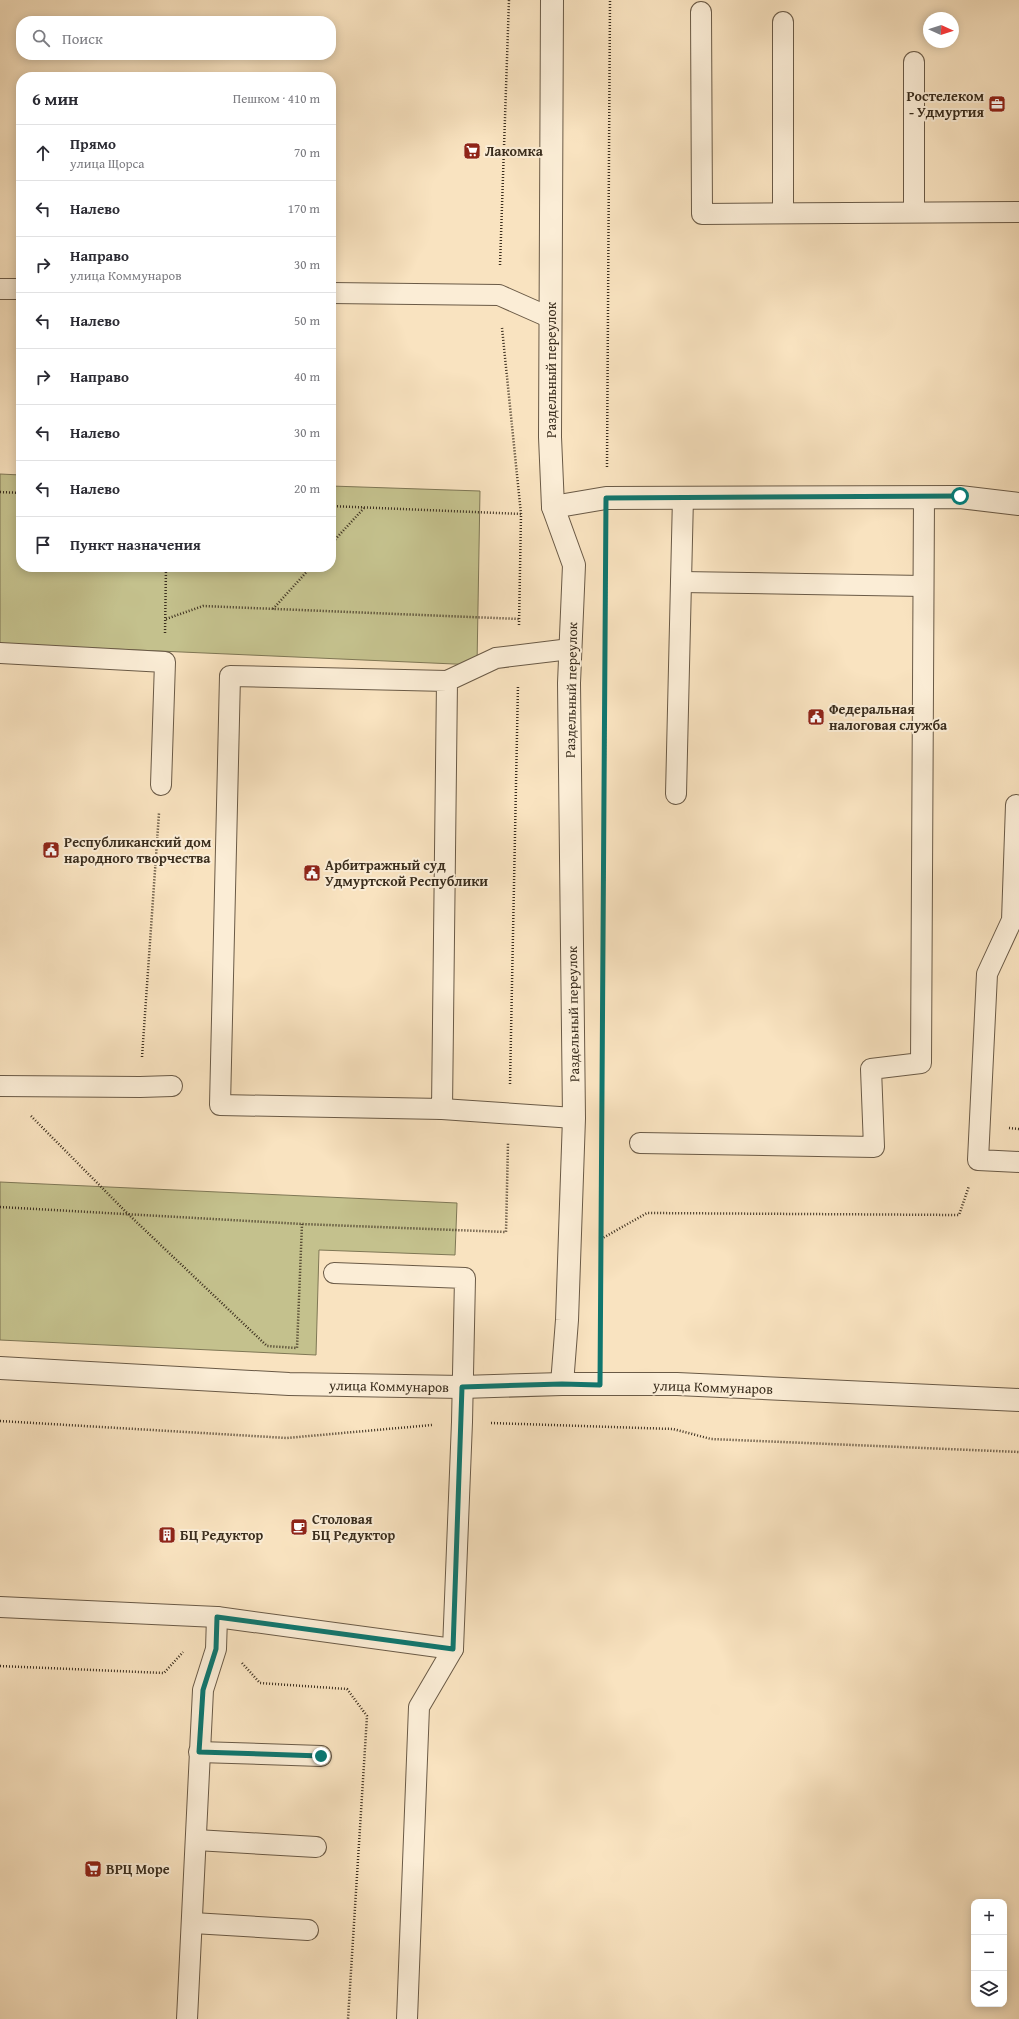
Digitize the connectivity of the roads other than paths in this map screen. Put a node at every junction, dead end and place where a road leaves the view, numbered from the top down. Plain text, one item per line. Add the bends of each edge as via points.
1 (552, 0) edge
2 (701, 12) dead end
3 (783, 22) dead end
4 (914, 62) dead end
5 (914, 212) junction
6 (1019, 212) edge
7 (783, 213) junction
8 (0, 289) edge
9 (16, 289) edge
10 (336, 293) edge
11 (551, 318) junction
12 (683, 497) junction
13 (924, 497) junction
14 (1019, 504) edge
15 (553, 507) junction
16 (681, 582) junction
17 (923, 586) junction
18 (570, 649) junction
19 (0, 653) edge
20 (447, 681) junction
21 (161, 785) road end
22 (676, 794) dead end
23 (1016, 805) dead end
24 (1015, 920) edge
25 (1, 1086) edge
26 (172, 1086) dead end
27 (442, 1109) junction
28 (574, 1118) junction
29 (640, 1143) dead end
30 (1019, 1162) edge
31 (334, 1273) dead end
32 (0, 1368) edge
33 (562, 1384) junction
34 (462, 1387) junction
35 (1019, 1400) edge
36 (0, 1607) edge
37 (217, 1617) junction
38 (453, 1649) junction
39 (199, 1752) junction
40 (321, 1756) dead end
41 (196, 1840) junction
42 (316, 1847) dead end
43 (193, 1923) junction
44 (308, 1930) dead end
45 (187, 2019) edge
46 (407, 2019) edge

1 - 11 street, Раздельный переулок
2 - 7 lane via 702,214
3 - 7 lane
4 - 5 lane
5 - 6 lane
5 - 7 lane
8 - 9 lane
10 - 11 lane via 499,295
11 - 15 street, Раздельный переулок via 550,437
12 - 13 street
12 - 15 street via 606,498
12 - 16 lane
13 - 14 street via 960,496
13 - 17 lane
15 - 18 street, Раздельный переулок via 574,565
16 - 17 lane
16 - 22 lane
17 - 29 lane via 921,1063 871,1069 874,1147
18 - 20 lane via 496,658
18 - 28 street, Раздельный переулок
19 - 21 lane via 165,662
20 - 27 lane
20 - 27 lane via 230,676 220,1105
23 - 24 lane
24 - 30 lane via 987,974 978,1160
25 - 26 lane
27 - 28 lane
28 - 33 street, Раздельный переулок via 567,1320
31 - 34 lane via 465,1278
32 - 34 street, улица Коммунаров via 289,1384
33 - 34 street, улица Коммунаров
33 - 35 street, улица Коммунаров via 677,1384
34 - 38 lane
36 - 37 lane
37 - 38 lane
37 - 39 lane via 216,1649 203,1690
38 - 46 lane via 419,1706
39 - 40 lane
39 - 41 lane
41 - 42 lane
41 - 43 lane
43 - 44 lane
43 - 45 lane

